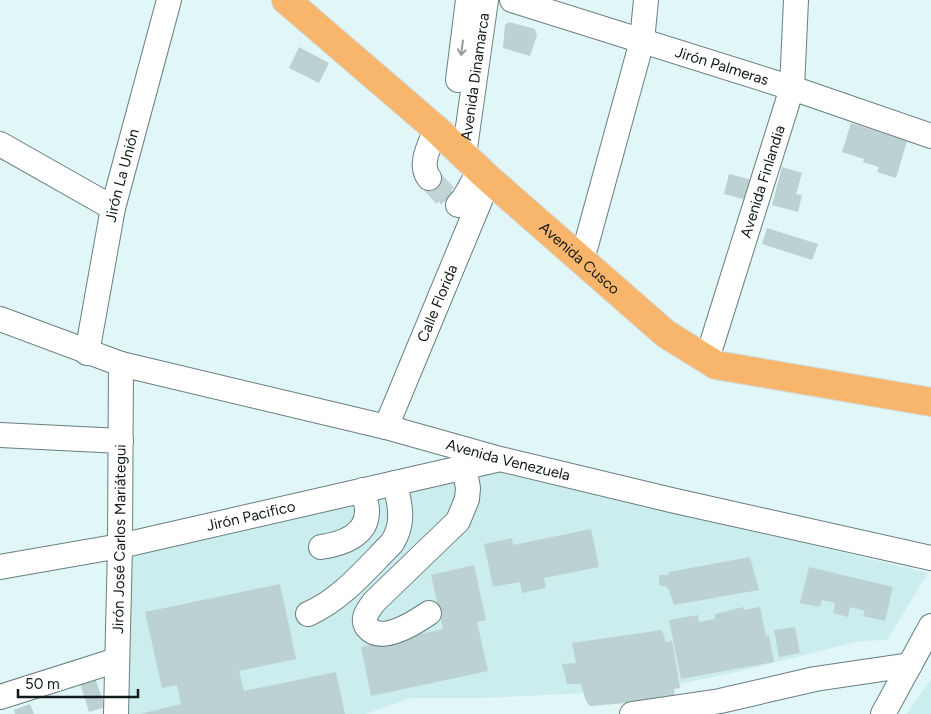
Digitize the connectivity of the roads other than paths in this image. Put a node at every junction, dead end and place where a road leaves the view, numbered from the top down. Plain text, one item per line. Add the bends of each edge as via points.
1 (169, 0) edge
2 (286, 0) edge
3 (468, 0) edge
4 (486, 0) edge
5 (512, 0) edge
6 (646, 0) edge
7 (796, 0) edge
8 (642, 41) junction
9 (792, 88) junction
10 (931, 136) edge
11 (0, 144) edge
12 (464, 155) junction
13 (428, 178) dead end
14 (113, 208) junction
15 (582, 260) junction
16 (0, 319) edge
17 (87, 353) junction
18 (707, 359) junction
19 (121, 364) junction
20 (931, 402) edge
21 (386, 427) junction
22 (0, 435) edge
23 (121, 441) junction
24 (500, 459) junction
25 (464, 467) junction
26 (395, 483) junction
27 (363, 490) junction
28 (120, 546) junction
29 (321, 547) dead end
30 (931, 558) edge
31 (0, 567) edge
32 (429, 613) dead end
33 (308, 614) dead end
34 (931, 626) edge
35 (117, 660) junction
36 (910, 665) junction
37 (0, 696) edge
38 (116, 714) edge
39 (632, 714) edge
40 (883, 714) edge

1 - 14 street, Jirón La Unión
2 - 12 highway, Avenida Cusco
3 -> 12 street, Avenida Dinamarca
4 - 12 street, Avenida Dinamarca
5 - 8 street, Jirón Palmeras
6 - 8 street
7 - 9 street, Avenida Finlandia
8 - 9 street, Jirón Palmeras
8 - 15 street
9 - 10 street, Jirón Palmeras
9 - 18 street, Avenida Finlandia
11 - 14 street
12 - 13 street via 424,163
12 - 15 highway, Avenida Cusco
12 - 21 street, Calle Florida via 460,205
14 - 17 street, Jirón La Unión
15 - 18 highway, Avenida Cusco via 666,334
16 - 17 street, Avenida Venezuela
17 - 19 street, Avenida Venezuela
18 - 20 highway, Avenida Cusco via 716,365
19 - 21 street, Avenida Venezuela
19 - 23 street, Jirón José Carlos Mariátegui
21 - 24 street, Avenida Venezuela
22 - 23 street
23 - 28 street, Jirón José Carlos Mariátegui
24 - 25 street, Jirón Pacifico
24 - 30 street, Avenida Venezuela
25 - 26 street, Jirón Pacifico
25 - 32 street via 467,499 458,521 374,602 365,619 368,628 384,634 404,628
26 - 27 street, Jirón Pacifico
26 - 33 street via 401,522 392,543 338,596
27 - 28 street, Jirón Pacifico
27 - 29 street via 367,510 361,529 349,540
28 - 31 street, Jirón Pacifico
28 - 35 street, Jirón José Carlos Mariátegui
34 - 36 street
35 - 37 street
35 - 38 street, Jirón José Carlos Mariátegui
36 - 39 street via 815,679 720,701
36 - 40 street

